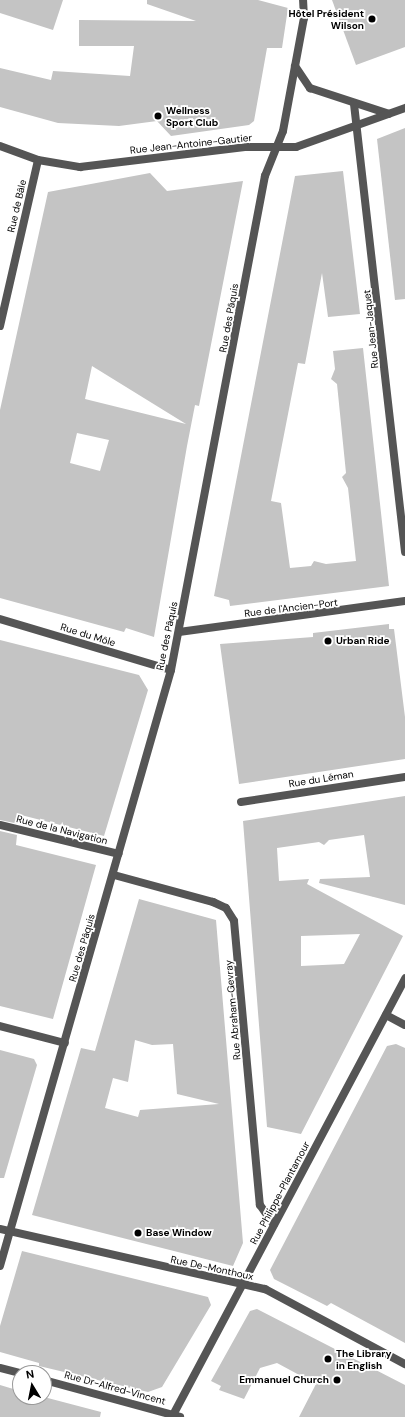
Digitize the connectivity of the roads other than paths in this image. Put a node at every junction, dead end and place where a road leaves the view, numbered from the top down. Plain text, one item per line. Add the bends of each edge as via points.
1 (303, 0) edge
2 (295, 66) junction
3 (354, 104) junction
4 (405, 108) edge
5 (389, 114) junction
6 (357, 126) junction
7 (0, 146) edge
8 (276, 148) junction
9 (38, 160) junction
10 (0, 326) edge
11 (405, 552) edge
12 (405, 601) edge
13 (0, 619) edge
14 (179, 632) junction
15 (171, 670) junction
16 (405, 777) edge
17 (241, 802) dead end
18 (0, 825) edge
19 (119, 854) junction
20 (114, 875) junction
21 (405, 978) edge
22 (386, 1015) junction
23 (405, 1025) edge
24 (0, 1026) edge
25 (65, 1043) junction
26 (274, 1225) junction
27 (0, 1229) edge
28 (10, 1231) junction
29 (0, 1266) edge
30 (244, 1285) junction
31 (405, 1364) edge
32 (0, 1368) edge
33 (12, 1371) edge
34 (52, 1382) edge
35 (175, 1416) edge

1 - 2 street, Rue des Pâquis
2 - 3 street via 310,88
2 - 8 street, Rue des Pâquis via 283,132
3 - 5 street
3 - 6 street, Rue Jean-Jaquet
4 - 5 street, Rue Jean-Antoine-Gautier
5 - 6 street, Rue Jean-Antoine-Gautier
6 - 8 street, Rue Jean-Antoine-Gautier via 313,143
6 - 11 street, Rue Jean-Jaquet
7 - 9 street, Rue Jean-Antoine-Gautier
8 - 9 street, Rue Jean-Antoine-Gautier via 245,147 80,167
8 - 14 street, Rue des Pâquis via 265,176
9 - 10 street, Rue de Bâle
12 - 14 street, Rue de l'Ancien-Port
13 - 15 street, Rue du Môle
14 - 15 street, Rue des Pâquis
15 - 19 street, Rue des Pâquis
16 - 17 street, Rue du Léman
18 - 19 street, Rue de la Navigation
19 - 20 street, Rue des Pâquis
20 - 25 street, Rue des Pâquis
20 - 26 street, Rue Abraham-Gevray via 213,902 226,908 234,921 260,1205
21 - 22 street, Rue Philippe-Plantamour
22 - 23 street
22 - 26 street, Rue Philippe-Plantamour
24 - 25 street
25 - 28 street, Rue des Pâquis
26 - 30 street, Rue Philippe-Plantamour
27 - 28 street, Rue De-Monthoux
28 - 29 street, Rue des Pâquis
28 - 30 street, Rue De-Monthoux
30 - 31 street, Rue De-Monthoux via 265,1290
30 - 35 street, Rue Philippe-Plantamour
32 - 33 street
34 - 35 street, Rue Dr-Alfred-Vincent

